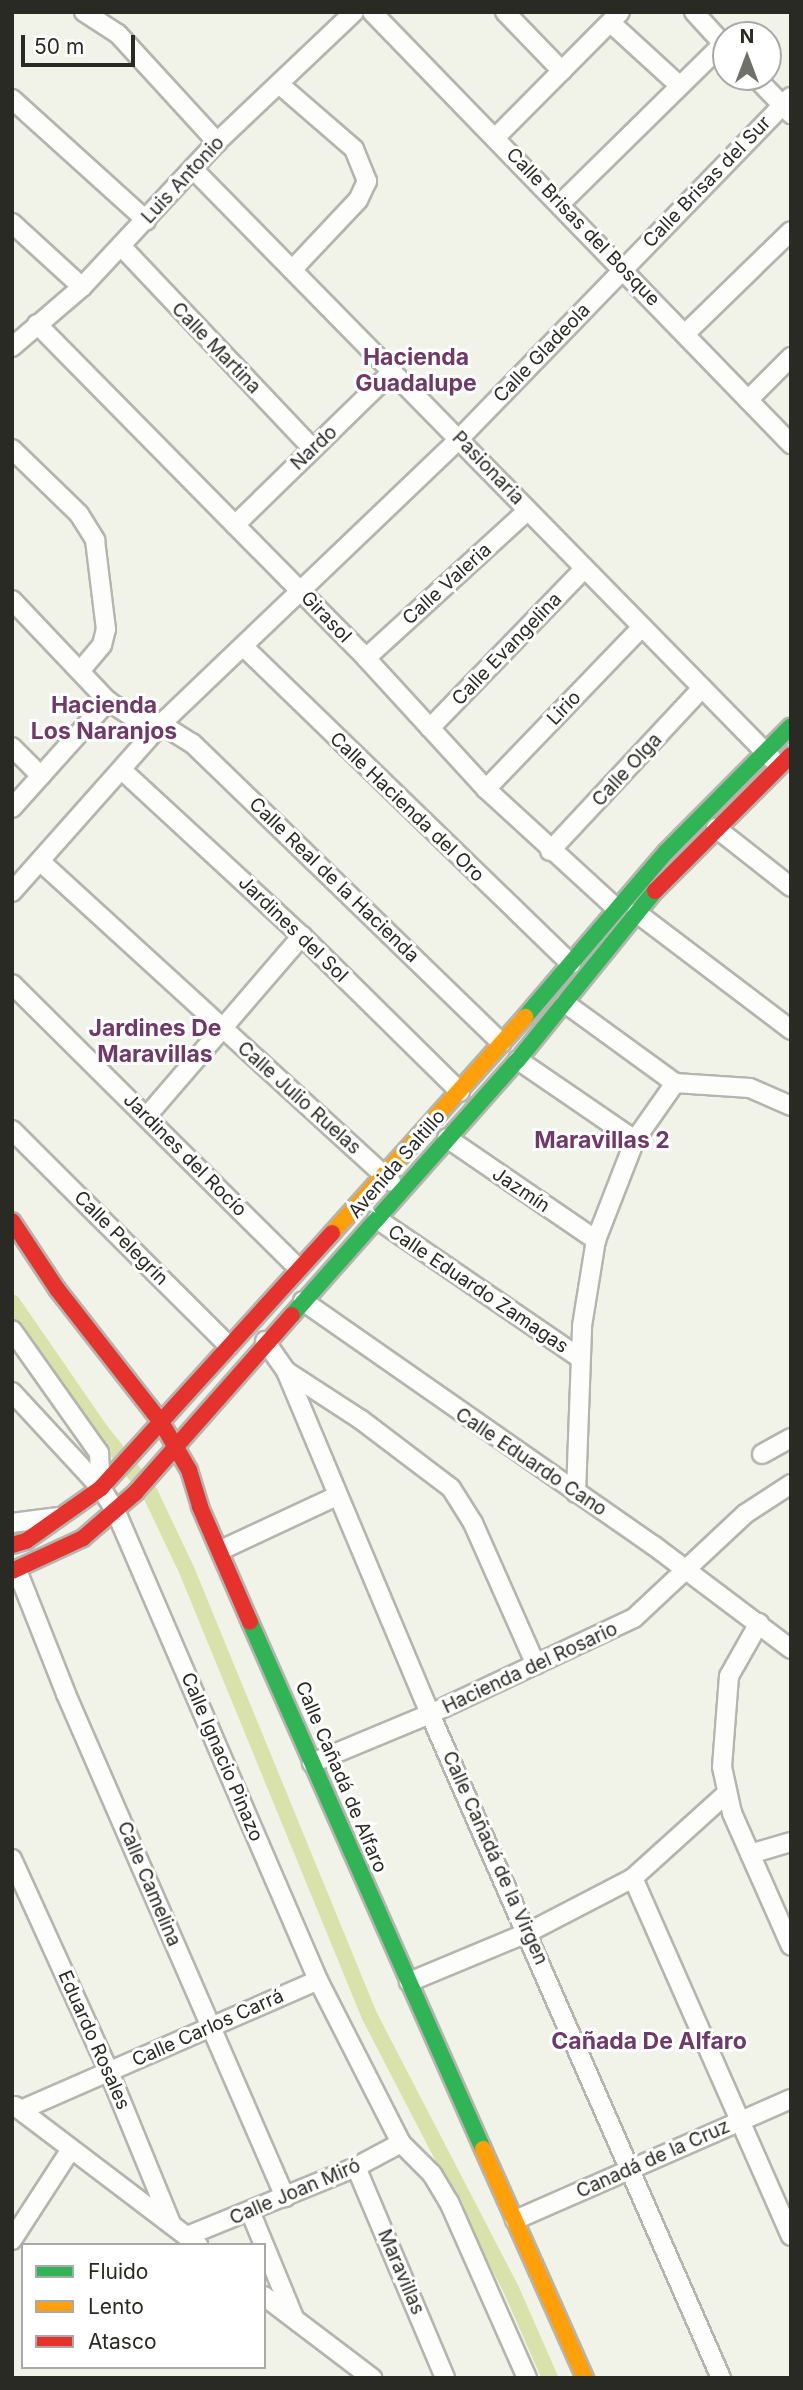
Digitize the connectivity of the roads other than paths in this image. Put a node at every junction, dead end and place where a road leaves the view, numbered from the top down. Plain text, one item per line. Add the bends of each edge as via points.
1 (84, 12) edge
2 (354, 12) edge
3 (372, 12) edge
4 (505, 12) edge
5 (694, 12) edge
6 (616, 17) edge
7 (712, 32) edge
8 (712, 56) edge
9 (562, 71) junction
10 (279, 84) junction
11 (679, 85) junction
12 (772, 91) edge
13 (12, 99) edge
14 (788, 105) edge
15 (496, 137) junction
16 (217, 142) junction
17 (195, 171) junction
18 (560, 204) junction
19 (146, 220) junction
20 (12, 223) edge
21 (791, 231) edge
22 (121, 246) junction
23 (624, 268) junction
24 (292, 270) junction
25 (82, 287) junction
26 (37, 324) junction
27 (686, 333) junction
28 (13, 345) edge
29 (791, 357) edge
30 (393, 371) junction
31 (748, 400) junction
32 (460, 438) junction
33 (791, 444) edge
34 (312, 448) junction
35 (12, 449) edge
36 (528, 510) junction
37 (235, 525) junction
38 (584, 569) junction
39 (301, 591) junction
40 (12, 600) edge
41 (642, 627) junction
42 (245, 648) junction
43 (366, 658) junction
44 (81, 670) junction
45 (702, 688) junction
46 (108, 701) junction
47 (161, 724) junction
48 (791, 726) edge
49 (430, 728) junction
50 (12, 747) edge
51 (765, 751) junction
52 (785, 761) edge
53 (123, 771) junction
54 (41, 776) junction
55 (486, 789) junction
56 (12, 808) edge
57 (716, 828) junction
58 (550, 850) junction
59 (41, 862) junction
60 (791, 887) edge
61 (12, 892) edge
62 (616, 908) junction
63 (637, 913) junction
64 (302, 936) junction
65 (571, 964) junction
66 (12, 984) edge
67 (565, 1003) junction
68 (222, 1028) junction
69 (791, 1030) edge
70 (502, 1043) junction
71 (518, 1060) junction
72 (675, 1083) junction
73 (460, 1092) junction
74 (791, 1106) edge
75 (146, 1116) junction
76 (12, 1130) edge
77 (447, 1138) junction
78 (635, 1140) junction
79 (384, 1176) junction
80 (402, 1191) junction
81 (376, 1219) junction
82 (12, 1221) edge
83 (596, 1240) junction
84 (298, 1268) junction
85 (303, 1301) junction
86 (12, 1330) edge
87 (265, 1341) junction
88 (229, 1346) junction
89 (580, 1358) junction
90 (286, 1371) junction
91 (12, 1392) edge
92 (157, 1427) junction
93 (791, 1438) edge
94 (171, 1451) junction
95 (762, 1454) dead end
96 (791, 1485) edge
97 (101, 1489) junction
98 (576, 1493) junction
99 (337, 1496) junction
100 (116, 1512) junction
101 (65, 1515) junction
102 (12, 1522) edge
103 (12, 1545) edge
104 (221, 1549) junction
105 (685, 1570) junction
106 (14, 1571) edge
107 (758, 1623) junction
108 (791, 1649) edge
109 (536, 1665) junction
110 (430, 1714) junction
111 (312, 1763) junction
112 (726, 1794) junction
113 (791, 1842) edge
114 (750, 1854) junction
115 (12, 1859) edge
116 (633, 1878) junction
117 (529, 1932) junction
118 (791, 1946) edge
119 (318, 1980) junction
120 (409, 1982) junction
121 (209, 2025) junction
122 (110, 2072) junction
123 (791, 2099) edge
124 (17, 2107) edge
125 (740, 2121) junction
126 (401, 2143) junction
127 (71, 2149) junction
128 (356, 2167) junction
129 (631, 2169) junction
130 (285, 2197) junction
131 (250, 2211) junction
132 (514, 2220) junction
133 (172, 2223) junction
134 (791, 2236) edge
135 (12, 2240) edge
136 (193, 2241) edge
137 (263, 2243) edge
138 (266, 2251) edge
139 (266, 2298) edge
140 (294, 2320) junction
141 (372, 2378) edge
142 (445, 2378) edge
143 (527, 2378) edge
144 (585, 2378) edge
145 (721, 2378) edge

1 - 16 street via 104,23
2 - 10 street, Luis Antonio
3 - 15 street, Calle Brisas del Bosque
4 - 9 street
5 - 7 street
6 - 9 street
6 - 11 street
8 - 11 street
9 - 15 street
10 - 16 street, Luis Antonio
10 - 24 street via 354,149 368,181 358,200
11 - 18 street
12 - 14 street
13 - 19 street
14 - 23 street, Calle Brisas del Sur
15 - 18 street, Calle Brisas del Bosque
16 - 17 street, Luis Antonio
17 - 19 street, Luis Antonio
17 - 24 street, Pasionaria
18 - 23 street, Calle Brisas del Bosque
19 - 22 street, Luis Antonio
20 - 25 street
21 - 27 street
22 - 25 street, Luis Antonio
22 - 34 street, Calle Martina
23 - 27 street, Calle Brisas del Bosque
23 - 32 street, Calle Gladeola
24 - 30 street, Pasionaria
25 - 26 street, Luis Antonio
26 - 28 street, Luis Antonio
26 - 37 street, Girasol
27 - 31 street, Calle Brisas del Bosque
29 - 31 street
30 - 32 street, Pasionaria
30 - 34 street, Nardo
31 - 33 street, Calle Brisas del Bosque
32 - 36 street, Pasionaria
32 - 39 street, Calle Gladeola
34 - 37 street, Nardo
35 - 44 street via 79,514 95,540 106,629 102,645
36 - 38 street, Pasionaria
36 - 43 street, Calle Valeria
37 - 39 street, Girasol
38 - 41 street, Pasionaria
38 - 49 street, Calle Evangelina
39 - 42 street, Calle Gladeola
39 - 43 street, Girasol
40 - 44 street, Calle Real de la Hacienda
41 - 45 street, Pasionaria
41 - 55 street, Lirio
42 - 47 street, Calle Gladeola
42 - 65 street, Calle Hacienda del Oro
43 - 49 street, Girasol
44 - 46 street, Calle Real de la Hacienda
45 - 51 street, Pasionaria
45 - 58 street, Calle Olga
46 - 47 street, Calle Real de la Hacienda via 134,718
46 - 54 street
47 - 53 street, Calle Gladeola
47 - 70 street, Calle Real de la Hacienda via 192,743
48 - 51 street, Avenida Saltillo
49 - 55 street, Girasol
50 - 54 street
51 - 52 street, Pasionaria
51 - 62 street, Avenida Saltillo
52 - 57 street, Avenida Saltillo
53 - 59 street, Calle Gladeola
53 - 64 street, Jardines del Sol
54 - 56 street
55 - 58 street, Girasol
57 - 60 street
57 - 63 street, Avenida Saltillo
58 - 62 street, Girasol
59 - 61 street, Calle Gladeola
59 - 68 street, Calle Julio Ruelas
62 - 65 street, Avenida Saltillo
63 - 67 street, Avenida Saltillo
63 - 69 street
64 - 68 street
64 - 73 street, Jardines del Sol
65 - 70 street, Avenida Saltillo
66 - 75 street, Jardines del Rocío
67 - 71 street, Avenida Saltillo
67 - 72 street
68 - 75 street
68 - 79 street, Calle Julio Ruelas
70 - 73 street, Avenida Saltillo
71 - 77 street, Avenida Saltillo
71 - 78 street
72 - 74 street via 750,1088
72 - 78 street
73 - 79 street, Avenida Saltillo
75 - 84 street, Jardines del Rocío
76 - 88 street, Calle Pelegrín
77 - 80 street, Avenida Saltillo
77 - 83 street, Jazmín
78 - 83 street
79 - 80 street, Calle Julio Ruelas
79 - 84 street, Avenida Saltillo
80 - 81 street, Avenida Saltillo
81 - 85 street, Avenida Saltillo
81 - 89 street, Calle Eduardo Zamagas
82 - 92 street, Calle Cañadá de Alfaro
83 - 89 street
84 - 88 street, Avenida Saltillo
85 - 87 street, Avenida Saltillo
85 - 98 street, Calle Eduardo Cano
86 - 97 street via 99,1453
87 - 90 street, Calle Cañadá de la Virgen
87 - 94 street, Avenida Saltillo
88 - 92 street, Avenida Saltillo
89 - 98 street
90 - 99 street, Calle Cañadá de la Virgen
90 - 109 street via 360,1419 451,1488 473,1523
91 - 97 street, Calle Ignacio Pinazo
92 - 94 street, Calle Cañadá de Alfaro
92 - 97 street, Avenida Saltillo
93 - 95 street
94 - 100 street, Avenida Saltillo
94 - 104 street, Calle Cañadá de Alfaro
96 - 105 street, Hacienda del Rosario via 746,1514
97 - 100 street, Calle Ignacio Pinazo
97 - 101 street, Avenida Saltillo
98 - 105 street, Calle Eduardo Cano
99 - 104 street
99 - 110 street, Calle Cañadá de la Virgen
100 - 106 street, Avenida Saltillo via 83,1538
100 - 119 street, Calle Ignacio Pinazo
101 - 102 street
101 - 103 street, Avenida Saltillo
104 - 111 street, Calle Cañadá de Alfaro
105 - 107 street, Calle Eduardo Cano
105 - 109 street, Hacienda del Rosario via 634,1618
106 - 121 street, Calle Camelina
107 - 108 street, Calle Eduardo Cano
107 - 112 street via 729,1676 721,1738
109 - 110 street, Hacienda del Rosario
110 - 111 street, Hacienda del Rosario
110 - 117 street, Calle Cañadá de la Virgen
111 - 120 street, Calle Cañadá de Alfaro
112 - 114 street
112 - 116 street
113 - 114 street
114 - 118 street
115 - 122 street, Eduardo Rosales
116 - 117 street
116 - 125 street
117 - 120 street
117 - 129 street, Calle Cañadá de la Virgen
119 - 121 street, Calle Carlos Carrá
119 - 126 street, Calle Ignacio Pinazo
120 - 132 street, Calle Cañadá de Alfaro
121 - 122 street, Calle Carlos Carrá
121 - 130 street, Calle Camelina
122 - 124 street, Calle Carlos Carrá
122 - 133 street, Eduardo Rosales
123 - 125 street, Canadá de la Cruz
124 - 127 street
125 - 129 street, Canadá de la Cruz
125 - 134 street
126 - 128 street, Calle Joan Miró
126 - 143 street, Calle Ignacio Pinazo via 441,2186
127 - 133 street
127 - 135 street
128 - 130 street, Calle Joan Miró
128 - 142 street, Maravillas
129 - 132 street, Canadá de la Cruz
129 - 145 street, Calle Cañadá de la Virgen
130 - 131 street, Calle Joan Miró
131 - 136 street, Calle Joan Miró
131 - 137 street
132 - 144 street, Calle Cañadá de Alfaro
133 - 136 street
138 - 140 street
139 - 140 street
140 - 141 street

